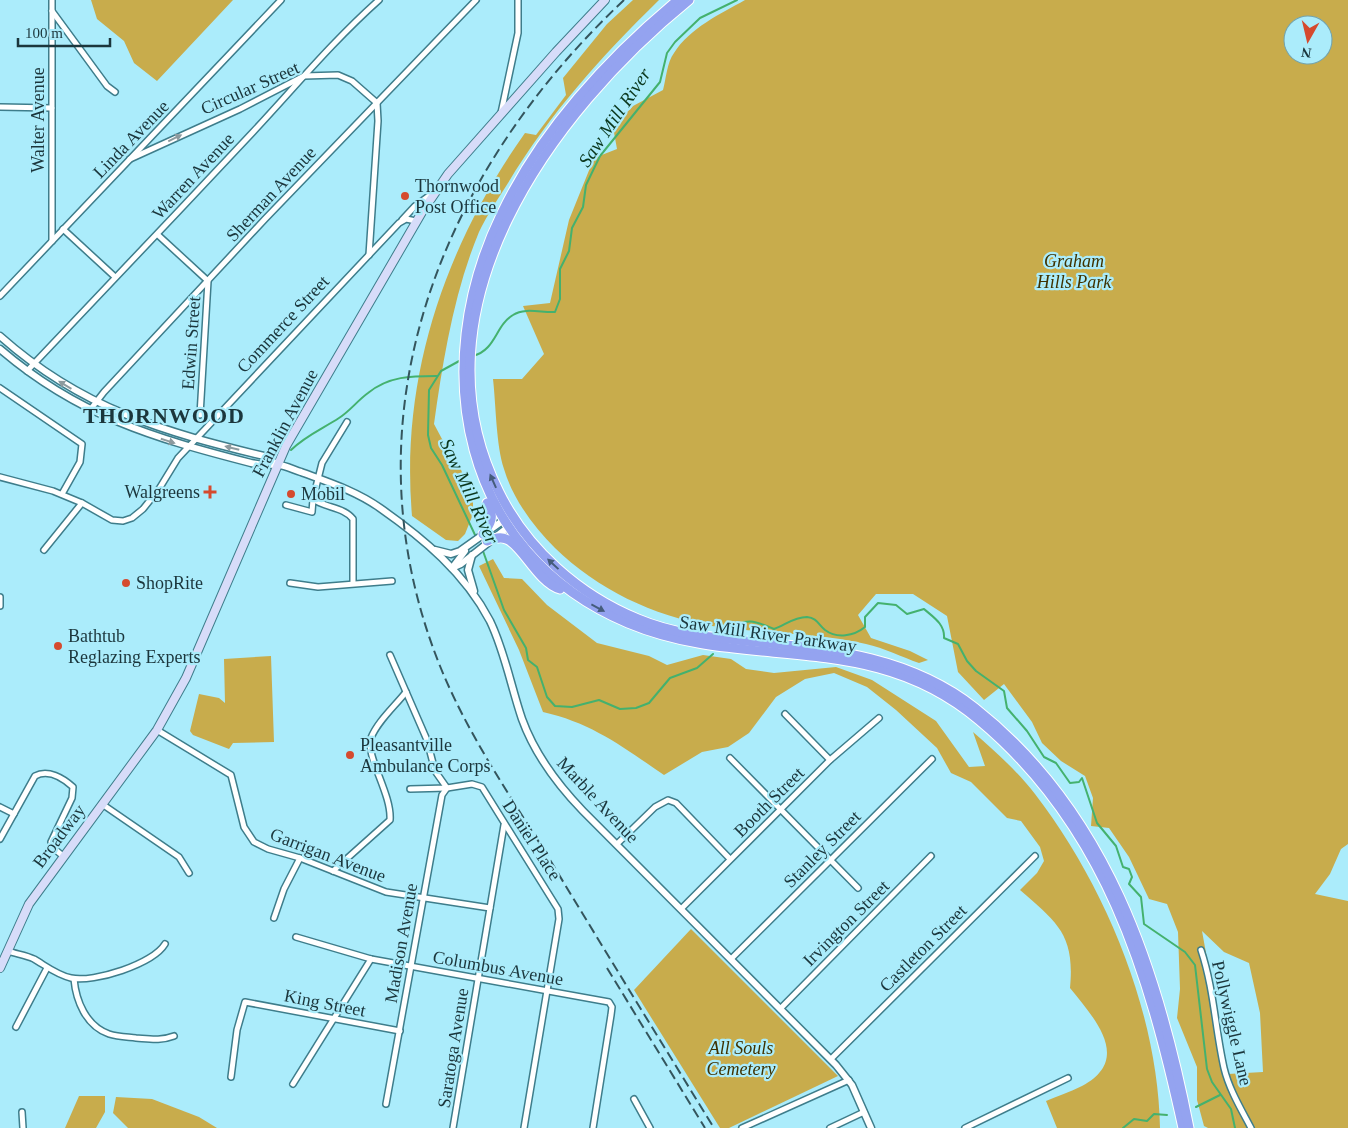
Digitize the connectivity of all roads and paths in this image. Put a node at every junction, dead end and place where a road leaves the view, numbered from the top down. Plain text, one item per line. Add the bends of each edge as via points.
1 (52, 0) edge
2 (280, 0) edge
3 (378, 0) edge
4 (476, 0) edge
5 (518, 0) edge
6 (605, 0) edge
7 (678, 0) edge
8 (690, 0) edge
9 (52, 10) junction
10 (304, 76) junction
11 (115, 92) dead end
12 (377, 103) junction
13 (0, 107) edge
14 (52, 108) junction
15 (500, 115) junction
16 (130, 159) junction
17 (434, 193) junction
18 (416, 221) junction
19 (399, 223) junction
20 (63, 230) junction
21 (158, 235) junction
22 (52, 240) junction
23 (369, 255) junction
24 (114, 276) junction
25 (208, 281) junction
26 (0, 296) edge
27 (0, 336) edge
28 (468, 347) junction
29 (0, 349) edge
30 (34, 364) junction
31 (468, 367) junction
32 (26, 371) junction
33 (0, 388) edge
34 (96, 402) junction
35 (90, 410) junction
36 (200, 415) dead end
37 (347, 422) dead end
38 (196, 439) junction
39 (188, 447) junction
40 (475, 458) junction
41 (277, 465) junction
42 (0, 477) edge
43 (317, 478) junction
44 (62, 494) junction
45 (314, 499) junction
46 (82, 503) junction
47 (286, 505) dead end
48 (514, 518) junction
49 (505, 524) junction
50 (485, 538) junction
51 (471, 544) junction
52 (44, 550) dead end
53 (433, 550) junction
54 (474, 552) junction
55 (452, 568) junction
56 (392, 582) dead end
57 (290, 583) dead end
58 (353, 583) junction
59 (570, 591) junction
60 (0, 597) edge
61 (476, 598) junction
62 (0, 606) edge
63 (390, 654) dead end
64 (406, 692) junction
65 (786, 714) dead end
66 (878, 718) dead end
67 (157, 730) junction
68 (730, 758) dead end
69 (932, 759) dead end
70 (830, 760) junction
71 (447, 788) junction
72 (410, 789) dead end
73 (102, 804) junction
74 (0, 806) edge
75 (781, 810) junction
76 (14, 814) junction
77 (504, 824) junction
78 (0, 839) edge
79 (617, 844) junction
80 (62, 856) junction
81 (931, 856) dead end
82 (1035, 856) dead end
83 (300, 858) junction
84 (730, 859) junction
85 (831, 860) junction
86 (333, 871) junction
87 (189, 873) dead end
88 (858, 888) dead end
89 (422, 898) junction
90 (490, 908) junction
91 (681, 909) junction
92 (274, 918) dead end
93 (296, 937) dead end
94 (165, 944) dead end
95 (1201, 950) dead end
96 (8, 951) junction
97 (371, 959) junction
98 (731, 959) junction
99 (412, 966) junction
100 (0, 968) edge
101 (47, 968) junction
102 (74, 979) junction
103 (478, 980) junction
104 (547, 990) junction
105 (780, 1009) junction
106 (333, 1019) junction
107 (16, 1027) dead end
108 (400, 1031) junction
109 (174, 1036) dead end
110 (831, 1059) junction
111 (230, 1077) dead end
112 (1068, 1078) dead end
113 (849, 1080) junction
114 (292, 1084) dead end
115 (634, 1099) dead end
116 (386, 1104) dead end
117 (22, 1112) dead end
118 (864, 1112) junction
119 (23, 1128) edge
120 (453, 1128) edge
121 (524, 1128) edge
122 (593, 1128) edge
123 (650, 1128) edge
124 (742, 1128) edge
125 (830, 1128) edge
126 (871, 1128) edge
127 (965, 1128) edge
128 (1183, 1128) edge
129 (1190, 1128) edge
130 (1251, 1128) edge

1 - 9 street, Walter Avenue
2 - 16 street, Linda Avenue
3 - 10 street, Warren Avenue
4 - 12 street, Sherman Avenue
5 - 15 street via 518,33
6 - 15 main road, Commerce Street
7 - 28 highway, Saw Mill River Parkway via 590,86 548,138 517,185 480,267 470,306
8 - 28 highway, Saw Mill River Parkway via 641,42 602,83 563,130 528,181 508,215 489,262
9 - 11 street via 107,86
9 - 14 street, Walter Avenue
10 - 12 street, Circular Street via 338,76 352,81
16 -> 10 street, Circular Street
10 - 21 street, Warren Avenue
12 - 23 street
12 - 25 street, Sherman Avenue
13 - 14 street
14 - 22 street, Walter Avenue
15 - 17 main road, Commerce Street
16 - 20 street, Linda Avenue
17 - 18 main road, Franklin Avenue
17 - 19 street, Commerce Street
18 - 19 street via 406,219
18 - 41 main road, Franklin Avenue
19 - 23 street, Commerce Street
20 - 22 street, Linda Avenue
20 - 24 street
21 - 24 street, Warren Avenue
21 - 25 street, Edwin Street
22 - 26 street, Linda Avenue
23 - 38 street, Commerce Street
24 - 30 street, Warren Avenue
25 - 34 street, Sherman Avenue
25 - 36 street, Edwin Street
27 - 30 street
28 - 31 highway, Saw Mill River Parkway
29 - 32 street
30 - 32 street, Warren Avenue
34 -> 30 street
31 - 40 highway, Saw Mill River Parkway via 466,412
48 -> 31 highway, Saw Mill River Parkway via 493,480 478,438
32 - 35 street
33 - 44 street via 82,444 80,462
34 - 35 street, Sherman Avenue
34 - 38 street via 136,420
35 -> 39 street via 138,432
37 - 43 street
38 - 39 street, Commerce Street
41 -> 38 street via 268,457
39 - 41 street via 265,466
39 - 46 street, Commerce Street via 172,464 159,490 132,518 112,520
40 - 49 highway, Saw Mill River Parkway
40 - 50 highway via 473,468 492,515
41 - 43 street, Marble Avenue
41 - 67 main road, Franklin Avenue via 206,637
42 - 44 street, Commerce Street
43 - 45 street
43 - 53 street, Marble Avenue via 373,502
44 - 46 street, Commerce Street
45 - 47 street via 312,512
45 - 58 street via 353,519
46 - 52 street
48 - 49 street
129 -> 48 highway, Saw Mill River Parkway via 1158,998 1143,950 1119,893 1061,798 987,717 936,682 873,658 828,649 694,636 641,621 600,600 569,578 540,552
49 - 50 street
49 - 59 highway, Saw Mill River Parkway via 534,559
50 - 51 street
50 - 54 street
50 - 59 highway via 510,540 556,588
51 - 53 street via 454,553
51 - 55 street
53 - 55 street, Marble Avenue
54 - 55 street
54 - 61 street via 468,570
55 - 61 street, Marble Avenue
56 - 58 street
57 - 58 street via 318,587
59 -> 128 highway, Saw Mill River Parkway via 617,618 675,639 826,656 880,668 922,683 979,719 1055,801 1113,897 1133,943 1152,1001
60 - 62 street
61 - 79 street, Marble Avenue via 496,635 523,720 537,752 563,789
63 - 64 street
64 - 71 street via 427,740 435,770
64 - 86 street via 375,731 370,744 391,808 390,820
65 - 70 street
66 - 70 street, Booth Street
67 - 73 main road, Broadway
67 - 83 street, Garrigan Avenue via 231,775 239,816 254,842
68 - 75 street
69 - 85 street, Stanley Street
70 - 75 street, Booth Street
71 - 72 street
71 - 77 street, Daniel Place via 472,784 482,787
71 - 89 street, Madison Avenue via 442,795
73 - 80 main road, Broadway
73 - 87 street via 179,857
74 - 76 street
75 - 84 street, Booth Street
75 - 85 street
76 - 78 street
76 - 80 street via 29,785 41,772 54,775 73,787 72,798 51,842
77 - 90 street, Saratoga Avenue
77 - 104 street, Daniel Place via 558,909
79 - 84 street via 655,807 668,800 676,803
79 - 91 street, Marble Avenue
80 - 96 main road, Broadway via 29,904
81 - 105 street, Irvington Street
82 - 110 street, Castleton Street
83 - 86 street, Garrigan Avenue
83 - 92 street
84 - 91 street, Booth Street
85 - 88 street
85 - 98 street, Stanley Street
86 - 89 street, Garrigan Avenue via 386,892
89 - 90 street, Garrigan Avenue
89 - 99 street, Madison Avenue
90 - 103 street, Saratoga Avenue
91 - 98 street, Marble Avenue
93 - 97 street, Columbus Avenue
94 - 102 street via 160,953 138,965
95 - 130 street, Pollywiggle Lane via 1209,976 1224,1069
96 - 100 main road, Broadway
96 - 101 street via 33,959
97 - 99 street, Columbus Avenue
97 - 106 street
98 - 105 street, Marble Avenue
99 - 103 street, Columbus Avenue
99 - 108 street, Madison Avenue
101 - 102 street
101 - 107 street
102 - 109 street via 81,1008 102,1031 157,1040
103 - 104 street, Columbus Avenue
103 - 120 street, Saratoga Avenue
104 - 121 street
104 - 122 street, Columbus Avenue via 609,1002 612,1007
105 - 110 street, Marble Avenue
106 - 108 street, King Street
106 - 111 street, King Street via 245,1002
106 - 114 street
108 - 116 street, Madison Avenue
110 - 113 street, Marble Avenue
112 - 127 street
113 - 118 street, Marble Avenue
113 - 124 street
115 - 123 street
117 - 119 street
118 - 125 street
118 - 126 street, Marble Avenue

